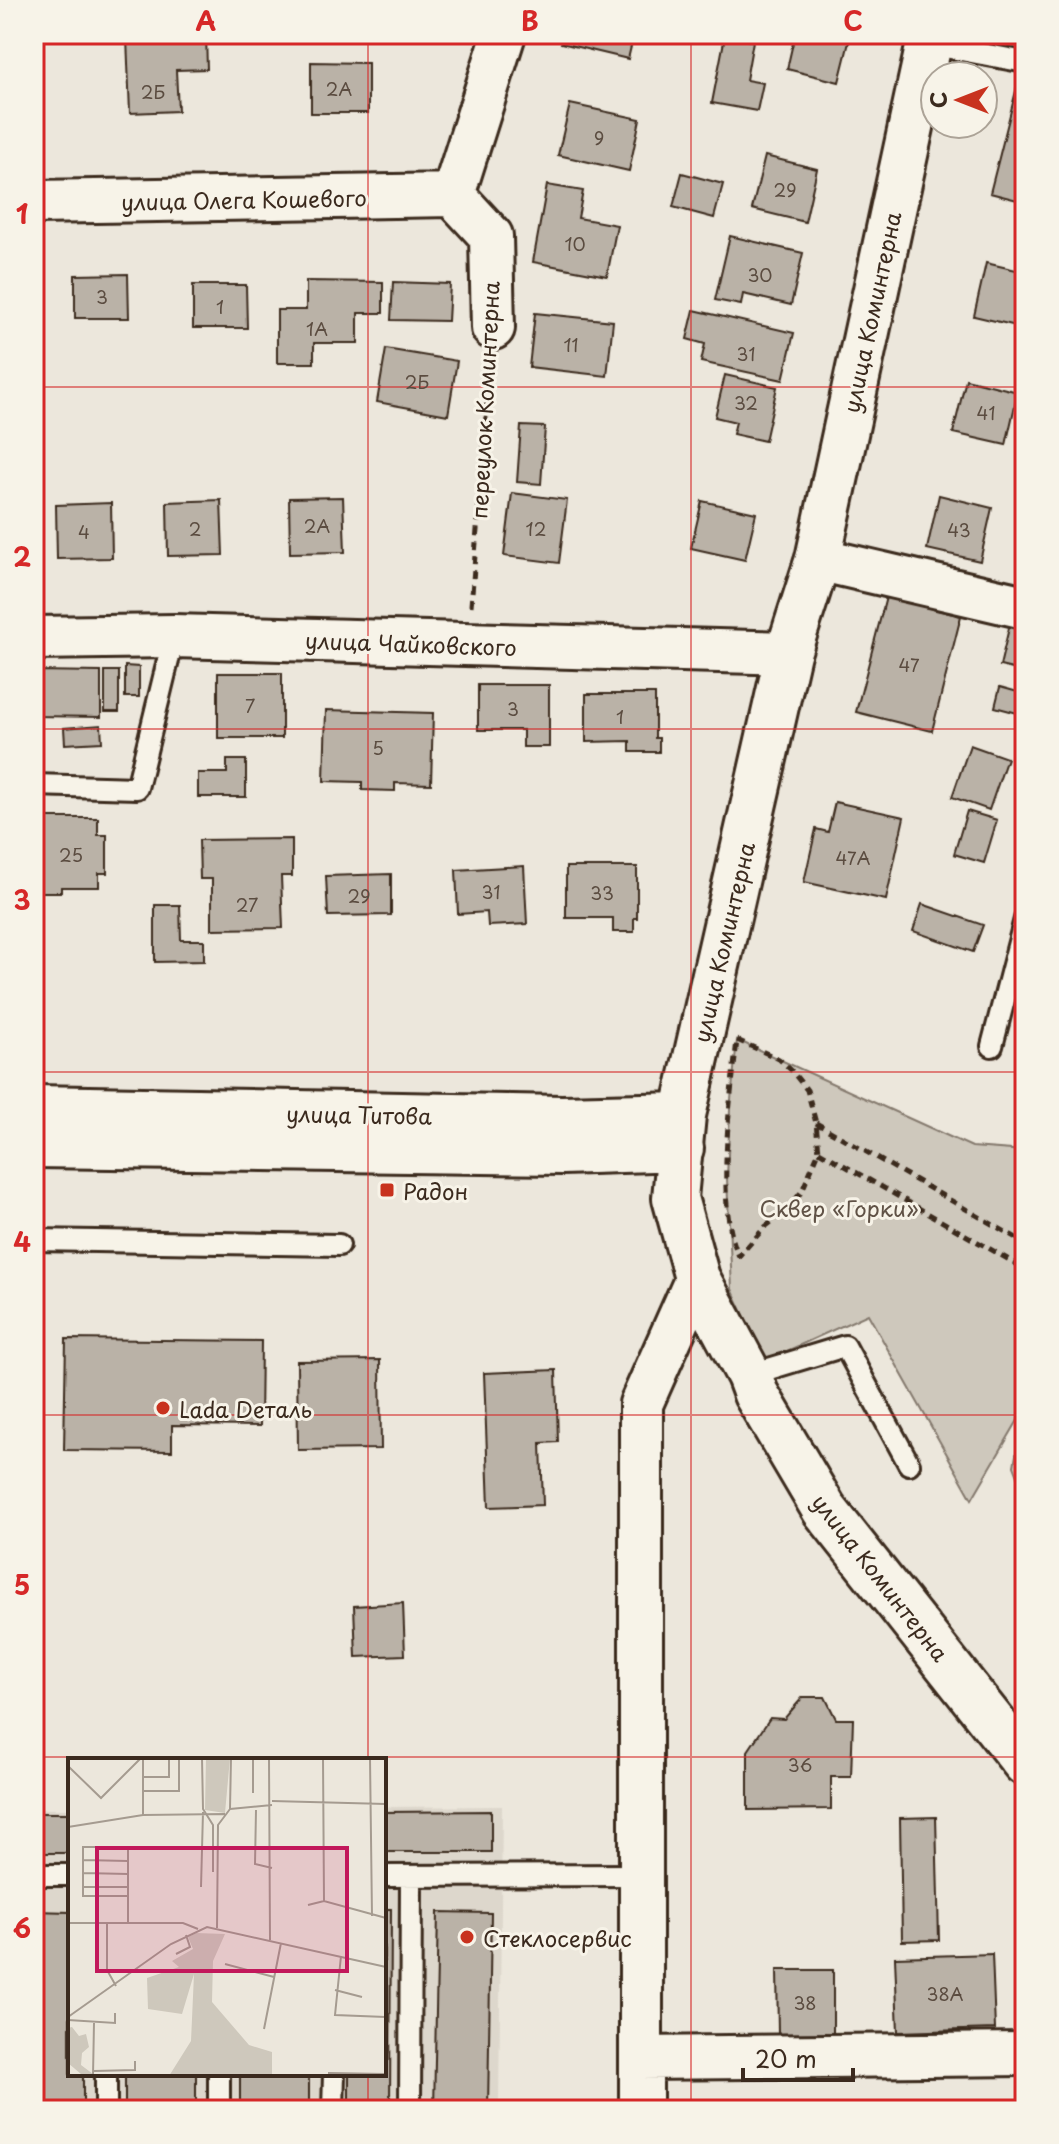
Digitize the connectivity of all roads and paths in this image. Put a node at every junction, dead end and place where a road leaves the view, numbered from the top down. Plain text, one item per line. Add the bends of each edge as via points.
1 (504, 34) edge
2 (930, 39) edge
3 (1025, 62) edge
4 (453, 195) junction
5 (34, 202) edge
6 (493, 328) joint
7 (818, 559) junction
8 (1025, 607) edge
9 (174, 636) junction
10 (34, 638) edge
11 (468, 644) junction
12 (788, 653) junction
13 (34, 785) edge
14 (1025, 919) edge
15 (992, 1046) dead end
16 (34, 1108) edge
17 (816, 1123) junction
18 (682, 1132) junction
19 (34, 1145) edge
20 (819, 1151) junction
21 (34, 1240) edge
22 (1025, 1243) edge
23 (339, 1245) dead end
24 (1025, 1269) edge
25 (697, 1278) junction
26 (749, 1375) junction
27 (909, 1464) dead end
28 (1025, 1763) edge
29 (34, 1875) edge
30 (68, 1875) edge
31 (641, 1875) junction
32 (386, 1876) edge
33 (411, 1876) junction
34 (1025, 2054) edge
35 (641, 2058) junction
36 (106, 2076) edge
37 (219, 2076) edge
38 (334, 2076) edge
39 (106, 2110) edge
40 (219, 2110) edge
41 (333, 2110) edge
42 (410, 2110) edge
43 (641, 2110) edge

1 - 4 street
2 - 3 lane
2 - 7 street, улица Коминтерна
4 - 5 street, улица Олега Кошевого
4 - 6 street, переулок Коминтерна via 491,236
6 - 11 path, переулок Коминтерна
7 - 8 street
7 - 12 street, улица Коминтерна
9 - 10 street, улица Чайковского
9 - 11 street, улица Чайковского
9 - 13 lane via 137,788
11 - 12 street, улица Чайковского
12 - 18 street, улица Коминтерна
14 - 15 lane
16 - 18 street, улица Титова via 562,1118
17 - 20 path
17 - 20 path via 807,1090 791,1070 737,1040 727,1178 729,1236 739,1256 802,1191
17 - 22 path
18 - 19 street, улица Титова via 562,1152
18 - 25 street, улица Коминтерна via 675,1198
20 - 24 path
21 - 23 lane
25 - 26 street, улица Коминтерна
25 - 31 street via 641,1404
26 - 27 lane via 845,1346
26 - 28 street, улица Коминтерна via 824,1509
29 - 30 lane
31 - 33 lane
31 - 35 street
32 - 33 lane
33 - 42 lane
34 - 35 street
35 - 43 street
36 - 39 lane
37 - 40 lane
38 - 41 lane

